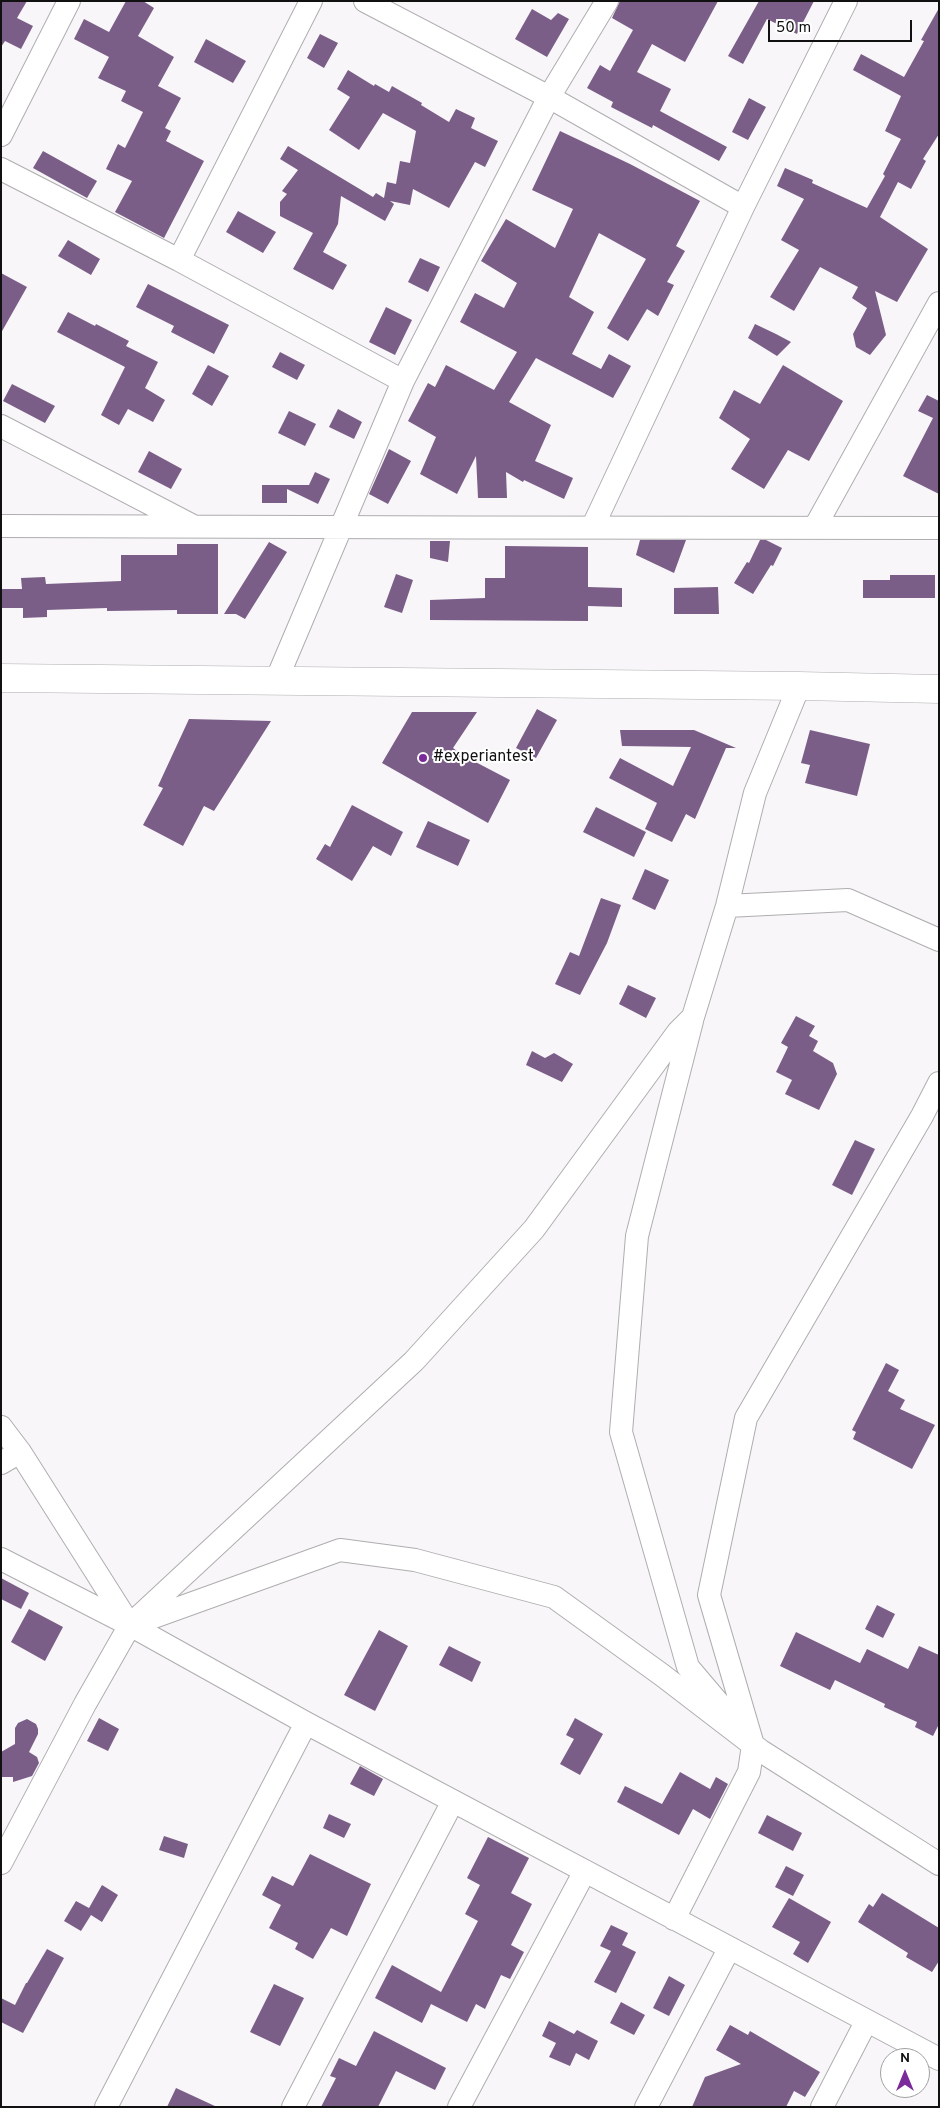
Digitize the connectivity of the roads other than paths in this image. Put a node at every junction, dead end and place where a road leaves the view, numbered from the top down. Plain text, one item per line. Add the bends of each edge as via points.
1 (69, 1) edge
2 (312, 1) edge
3 (365, 1) edge
4 (607, 1) edge
5 (846, 1) edge
6 (549, 97) junction
7 (1, 135) edge
8 (1, 169) edge
9 (743, 207) junction
10 (179, 260) junction
11 (939, 303) edge
12 (403, 381) junction
13 (1, 426) edge
14 (1, 526) edge
15 (340, 526) junction
16 (593, 526) junction
17 (815, 527) junction
18 (197, 528) junction
19 (939, 528) edge
20 (1, 678) edge
21 (276, 681) junction
22 (799, 686) junction
23 (939, 689) edge
24 (727, 906) junction
25 (939, 940) edge
26 (693, 1017) junction
27 (939, 1083) edge
28 (930, 1121) edge
29 (1, 1427) edge
30 (11, 1458) edge
31 (1, 1559) edge
32 (130, 1625) junction
33 (306, 1723) junction
34 (753, 1745) junction
35 (453, 1801) junction
36 (1, 1863) edge
37 (939, 1864) edge
38 (584, 1872) junction
39 (674, 1919) junction
40 (729, 1949) junction
41 (866, 2022) junction
42 (939, 2059) edge
43 (106, 2107) edge
44 (293, 2107) edge
45 (459, 2107) edge
46 (646, 2107) edge
47 (822, 2107) edge

1 - 7 street
2 - 10 street
3 - 6 street
4 - 6 street
5 - 9 street
6 - 9 street
6 - 12 street
8 - 10 street
9 - 16 street
10 - 12 street
11 - 17 street
12 - 15 street
13 - 18 street
14 - 18 street
15 - 16 street
15 - 18 street
15 - 21 street
16 - 17 street
17 - 19 street
20 - 21 street
21 - 22 street
22 - 23 street
22 - 24 street via 755,793
24 - 25 street via 848,900
24 - 26 street
26 - 32 street via 678,1032 534,1228 414,1361
26 - 34 street via 637,1236 621,1432 688,1667
27 - 28 street
28 - 34 street via 746,1418 708,1595
29 - 30 street
30 - 32 street
31 - 32 street
32 - 33 street
32 - 34 street via 340,1550 415,1560 554,1597 662,1674
32 - 36 street
33 - 35 street
33 - 43 street
34 - 37 street
34 - 39 street via 749,1772
35 - 38 street
35 - 44 street
38 - 39 street
38 - 45 street
39 - 40 street
40 - 41 street
40 - 46 street
41 - 42 street
41 - 47 street

